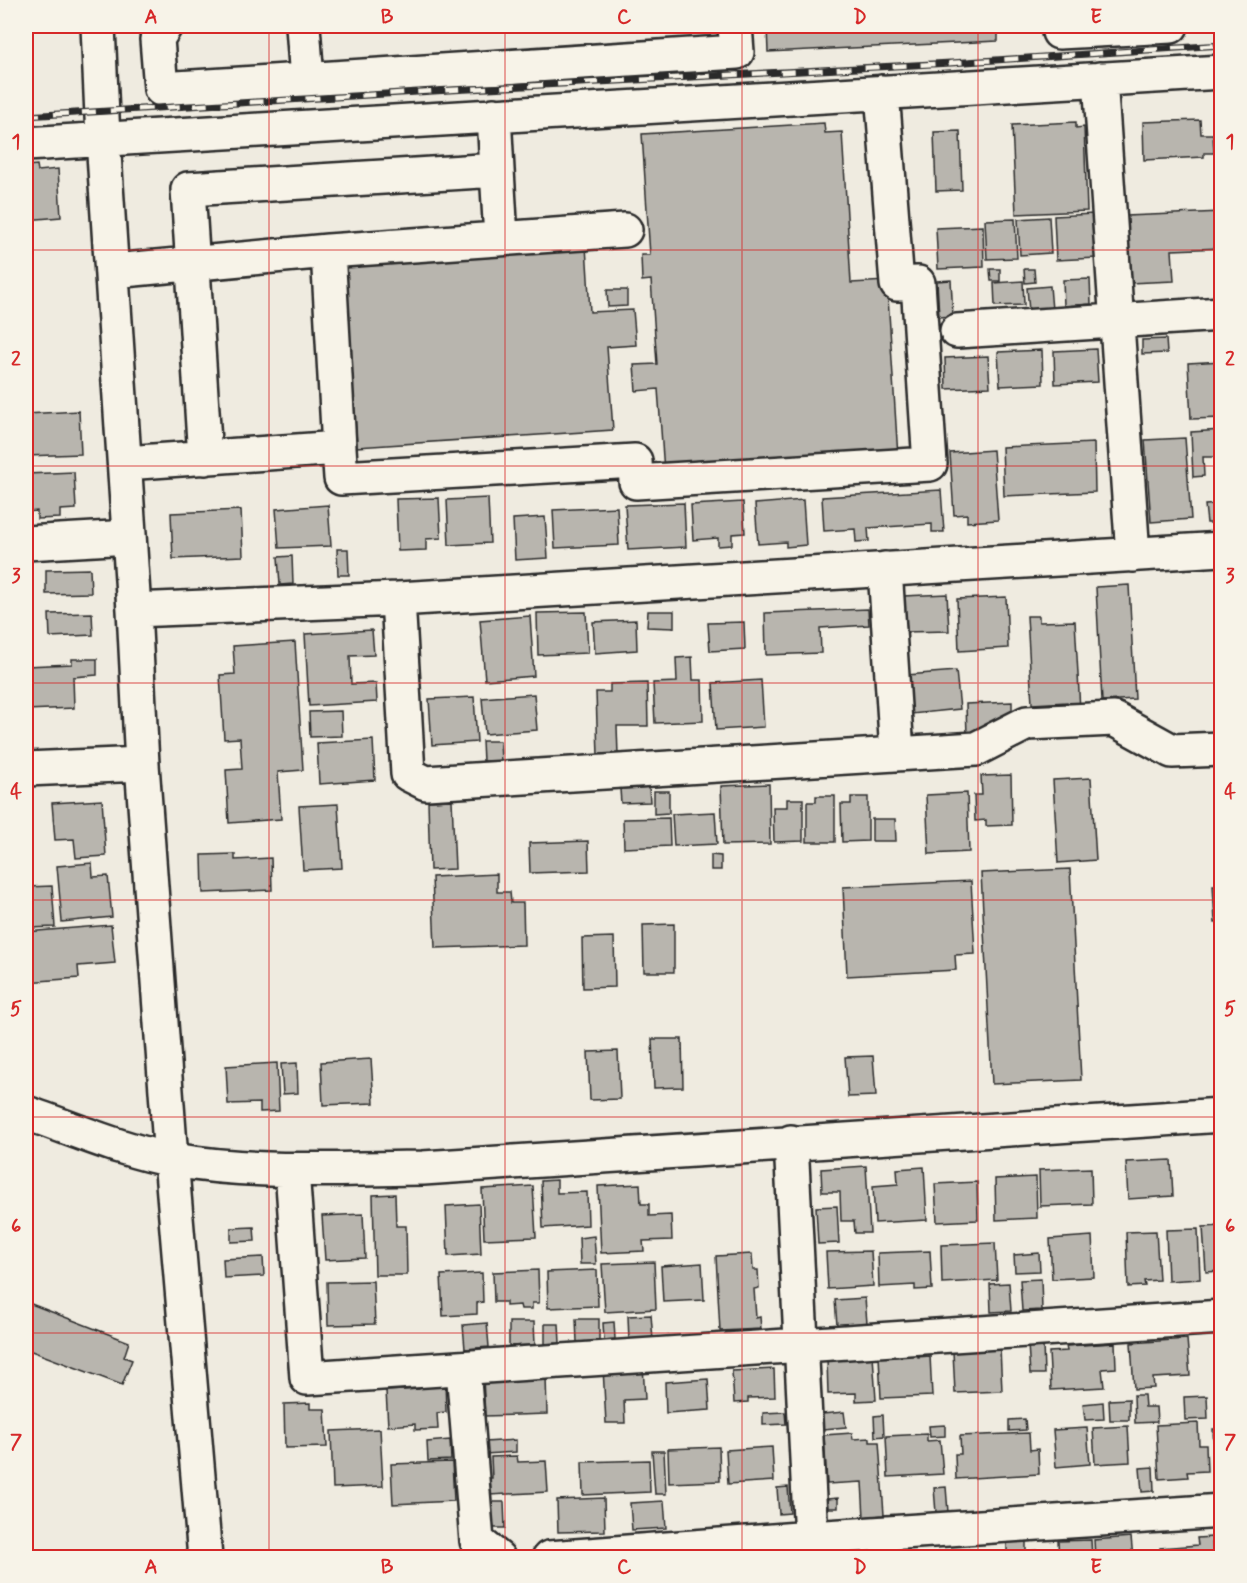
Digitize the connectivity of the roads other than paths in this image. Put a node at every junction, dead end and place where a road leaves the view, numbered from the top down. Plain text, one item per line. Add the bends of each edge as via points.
1 (98, 26) edge
2 (165, 26) edge
3 (303, 26) edge
4 (735, 26) edge
5 (1059, 26) edge
6 (1171, 26) edge
7 (1221, 72) edge
8 (307, 80) junction
9 (1100, 80) junction
10 (882, 92) junction
11 (494, 115) junction
12 (103, 139) junction
13 (26, 144) edge
14 (497, 170) junction
15 (626, 230) dead end
16 (501, 238) junction
17 (328, 251) junction
18 (193, 263) junction
19 (113, 271) junction
20 (1221, 314) edge
21 (1117, 320) junction
22 (957, 331) dead end
23 (339, 448) junction
24 (205, 458) junction
25 (125, 464) junction
26 (129, 537) junction
27 (26, 543) edge
28 (1221, 549) edge
29 (1133, 555) junction
30 (885, 569) junction
31 (398, 599) junction
32 (134, 610) junction
33 (1221, 748) edge
34 (897, 753) junction
35 (142, 764) junction
36 (26, 769) edge
37 (26, 1113) edge
38 (1221, 1114) edge
39 (791, 1142) junction
40 (171, 1159) junction
41 (292, 1170) junction
42 (1221, 1317) edge
43 (800, 1344) junction
44 (463, 1369) junction
45 (1221, 1511) edge
46 (811, 1548) edge
47 (205, 1557) edge
48 (498, 1557) edge
49 (549, 1557) edge

1 - 12 street
2 - 8 street via 157,39 161,89
3 - 8 street
4 - 8 street via 736,52
5 - 6 street via 1059,32
7 - 9 street
9 - 10 street
9 - 21 street
10 - 11 street
10 - 23 street via 897,284 918,283 930,464 636,482 635,461 341,478
11 - 12 street
11 - 14 street
12 - 13 street
12 - 19 street
14 - 16 street
14 - 18 street via 188,189
15 - 16 street
16 - 17 street
17 - 18 street
17 - 23 street
18 - 19 street
18 - 24 street
19 - 25 street
20 - 21 street
21 - 22 street
21 - 29 street
23 - 24 street
24 - 25 street
25 - 26 street
26 - 27 street
26 - 32 street
28 - 29 street
29 - 30 street
30 - 31 street
30 - 34 street
31 - 32 street
31 - 34 street via 408,774 426,783
32 - 35 street
33 - 34 street via 1172,751 1113,719 1027,723 976,749
35 - 36 street
35 - 40 street
37 - 40 street
38 - 39 street
39 - 41 street via 423,1168
39 - 43 street
40 - 41 street via 224,1167
40 - 47 street
41 - 44 street via 307,1378
42 - 43 street
43 - 44 street
43 - 46 street
44 - 48 street via 477,1540
45 - 46 street
46 - 49 street

